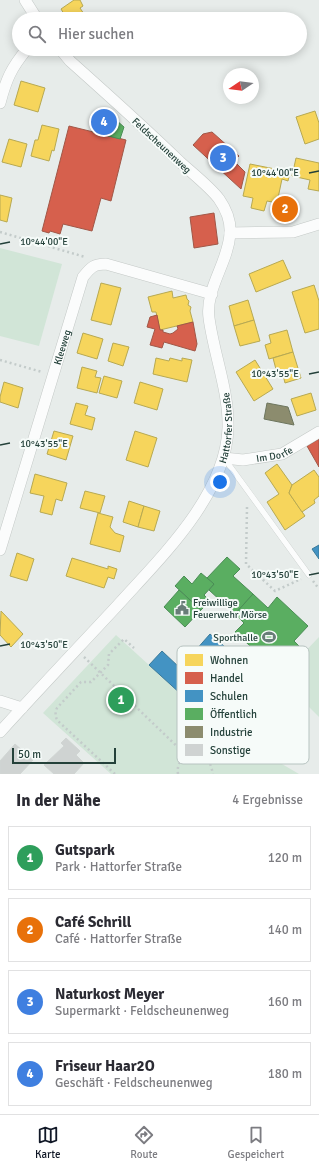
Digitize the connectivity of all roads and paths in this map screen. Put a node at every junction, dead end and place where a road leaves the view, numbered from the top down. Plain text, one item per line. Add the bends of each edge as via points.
1 (25, 0) edge
2 (33, 12) edge
3 (21, 56) edge
4 (66, 56) edge
5 (0, 103) edge
6 (319, 224) edge
7 (0, 232) edge
8 (230, 233) junction
9 (98, 264) junction
10 (212, 294) junction
11 (0, 360) edge
12 (53, 378) junction
13 (319, 432) edge
14 (224, 458) junction
15 (248, 491) junction
16 (0, 550) edge
17 (309, 575) joint
18 (134, 648) dead end
19 (77, 650) junction
20 (101, 673) junction
21 (0, 701) edge
22 (22, 708) junction
23 (0, 732) edge
24 (177, 746) edge
25 (179, 764) edge
26 (210, 764) edge
27 (115, 774) edge
28 (178, 774) edge
29 (213, 774) edge

1 - 2 street
3 - 5 street via 6,82
4 - 8 street, Feldscheunenweg via 218,198 227,212
6 - 8 street via 293,232
7 - 9 path via 84,257
8 - 10 street, Hattorfer Straße
9 - 10 street via 106,264
9 - 12 street, Kleeweg via 90,268 84,277
10 - 14 street, Hattorfer Straße via 209,314 226,403 228,428
11 - 12 path
12 - 16 street, Kleeweg
13 - 14 street, Im Dorfe via 282,454 243,460
14 - 15 lane
14 - 19 street, Hattorfer Straße via 210,490 196,513 146,574
15 - 17 lane
15 - 17 path via 246,564 275,591
18 - 20 path via 124,639 109,654 108,665
19 - 20 path
19 - 22 street, Hattorfer Straße
20 - 24 path
20 - 27 path via 91,682 81,682 57,708 55,715 58,721
21 - 22 street
22 - 23 street, Hattorfer Straße
25 - 28 path
26 - 29 path

